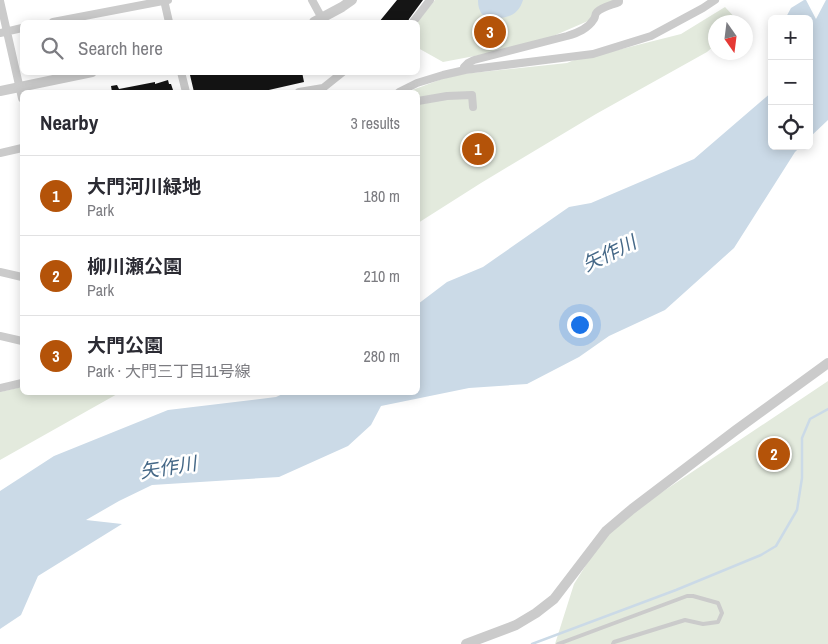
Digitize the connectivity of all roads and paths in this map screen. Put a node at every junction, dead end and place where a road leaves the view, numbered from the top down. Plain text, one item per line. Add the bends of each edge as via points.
1 (165, 0) edge
2 (312, 0) edge
3 (352, 0) edge
4 (430, 0) edge
5 (618, 0) edge
6 (715, 0) edge
7 (0, 1) edge
8 (63, 20) edge
9 (169, 20) edge
10 (320, 20) edge
11 (322, 20) edge
12 (415, 20) edge
13 (20, 28) edge
14 (4, 32) edge
15 (465, 70) junction
16 (78, 75) edge
17 (182, 75) edge
18 (340, 75) edge
19 (20, 87) junction
20 (21, 90) edge
21 (186, 90) edge
22 (321, 90) edge
23 (404, 90) edge
24 (0, 91) edge
25 (420, 101) edge
26 (474, 107) dead end
27 (20, 148) edge
28 (0, 153) edge
29 (0, 272) edge
30 (20, 277) edge
31 (0, 336) edge
32 (20, 341) edge
33 (828, 363) edge
34 (20, 383) edge
35 (0, 388) edge
36 (466, 644) edge
37 (558, 644) edge
38 (613, 644) edge

1 - 8 street
1 - 9 street
2 - 10 street
3 - 11 street
4 - 12 street
5 - 15 street via 596,13 594,19 578,32 474,60 464,67
6 - 15 street via 651,36 593,54
7 - 14 street
13 - 14 street
14 - 19 street
15 - 23 street
16 - 19 street
17 - 21 street
18 - 22 street
19 - 20 street
19 - 24 street
25 - 26 street via 472,95
27 - 28 street
29 - 30 street
31 - 32 street
33 - 36 street via 606,531 554,599 536,613 516,625
34 - 35 street
37 - 38 lane via 687,596 718,603 722,613 718,622 703,624 685,620

